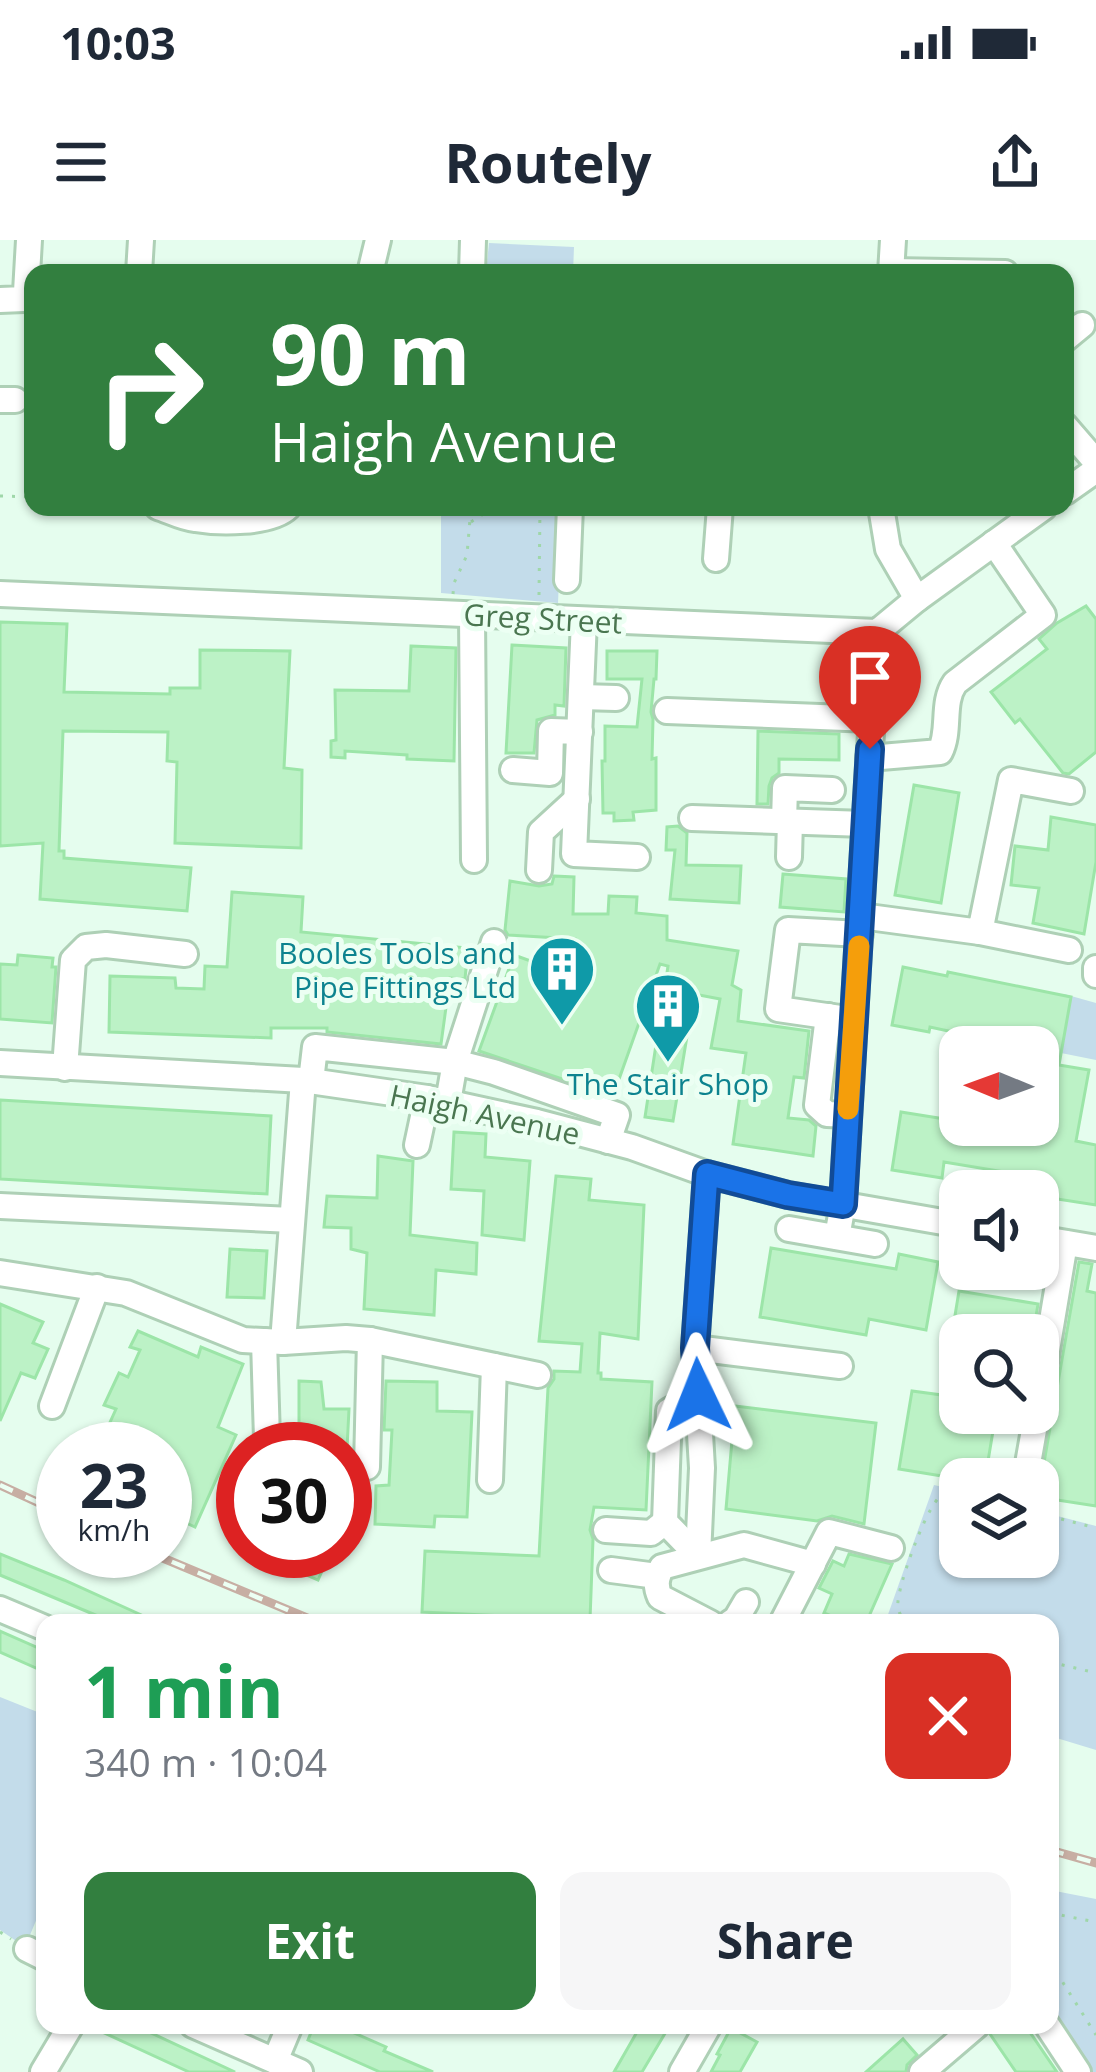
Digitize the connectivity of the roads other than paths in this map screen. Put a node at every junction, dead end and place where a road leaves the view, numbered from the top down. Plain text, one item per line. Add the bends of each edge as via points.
1 (1074, 438) edge
2 (1096, 466) edge
3 (184, 516) edge
4 (279, 516) edge
5 (570, 516) edge
6 (719, 516) edge
7 (883, 516) edge
8 (1032, 516) edge
9 (994, 543) junction
10 (716, 559) dead end
11 (567, 580) dead end
12 (0, 594) edge
13 (916, 599) junction
14 (461, 614) junction
15 (584, 620) junction
16 (877, 632) junction
17 (581, 697) junction
18 (616, 698) dead end
19 (667, 711) dead end
20 (872, 719) junction
21 (580, 732) junction
22 (869, 758) junction
23 (513, 770) dead end
24 (832, 790) dead end
25 (1071, 791) dead end
26 (577, 799) junction
27 (692, 818) dead end
28 (787, 821) junction
29 (865, 824) junction
30 (637, 857) dead end
31 (789, 857) dead end
32 (474, 860) dead end
33 (539, 870) dead end
34 (861, 925) junction
35 (980, 932) junction
36 (494, 942) dead end
37 (1069, 950) dead end
38 (185, 954) dead end
39 (828, 1016) junction
40 (854, 1020) junction
41 (455, 1062) junction
42 (0, 1063) edge
43 (64, 1068) junction
44 (307, 1080) junction
45 (437, 1100) junction
46 (848, 1115) junction
47 (608, 1141) junction
48 (417, 1145) dead end
49 (707, 1174) junction
50 (843, 1204) junction
51 (0, 1206) edge
52 (292, 1220) junction
53 (939, 1221) edge
54 (789, 1229) dead end
55 (837, 1237) junction
56 (1059, 1242) edge
57 (1065, 1243) junction
58 (875, 1244) dead end
59 (1096, 1248) edge
60 (0, 1273) edge
61 (97, 1287) junction
62 (1053, 1314) edge
63 (370, 1340) junction
64 (273, 1342) junction
65 (695, 1348) junction
66 (494, 1366) junction
67 (840, 1366) dead end
68 (538, 1375) dead end
69 (698, 1395) junction
70 (52, 1406) dead end
71 (268, 1422) edge
72 (368, 1422) edge
73 (490, 1480) dead end
74 (665, 1522) junction
75 (606, 1530) dead end
76 (891, 1548) dead end
77 (698, 1556) junction
78 (813, 1564) junction
79 (611, 1570) dead end
80 (657, 1576) junction
81 (746, 1602) dead end
82 (0, 1609) edge
83 (693, 1614) edge
84 (739, 1614) edge
85 (787, 1614) edge
86 (36, 1624) edge
87 (66, 2034) edge
88 (214, 2034) edge
89 (286, 2034) edge
90 (704, 2034) edge
91 (968, 2034) edge
92 (1053, 2034) edge
93 (275, 2061) junction
94 (935, 2068) edge
95 (43, 2072) edge
96 (300, 2072) edge
97 (682, 2072) edge
98 (1078, 2072) edge

1 - 2 street
3 - 4 street
5 - 11 street
6 - 10 street
7 - 13 street via 889,549
8 - 9 street
9 - 13 street
9 - 22 street via 1043,615 955,682 940,752
12 - 14 street, Greg Street
13 - 16 street
14 - 15 street, Greg Street
14 - 32 street
15 - 16 street, Greg Street
15 - 17 street
16 - 20 street
17 - 18 street
17 - 21 street
19 - 20 street
20 - 22 street
21 - 23 street via 551,731 550,773
21 - 26 street
22 - 29 street
24 - 28 street via 785,788
25 - 35 street via 1011,780
26 - 30 street via 574,854
26 - 33 street via 542,832
27 - 28 street
28 - 29 street
28 - 31 street
29 - 34 street
34 - 35 street
34 - 39 street via 788,930 778,1009
34 - 40 street
35 - 37 street
36 - 41 street
38 - 43 street via 106,945 73,959
39 - 40 street
39 - 46 street via 817,1106
40 - 46 street
41 - 44 street via 315,1048
41 - 45 street
41 - 47 street via 617,1115
42 - 43 street, Haigh Avenue
43 - 44 street, Haigh Avenue
44 - 45 street, Haigh Avenue
44 - 52 street
45 - 47 street, Haigh Avenue
45 - 48 street
46 - 50 street
47 - 49 street, Haigh Avenue
49 - 50 street, Haigh Avenue
49 - 65 street
50 - 53 street, Haigh Avenue
50 - 55 street
51 - 52 street
52 - 64 street
54 - 55 street
55 - 58 street
56 - 57 street
57 - 59 street
57 - 62 street
60 - 61 street
61 - 64 street via 243,1340
61 - 70 street
63 - 64 street
63 - 66 street
63 - 72 street
64 - 71 street
65 - 67 street
65 - 69 street
66 - 68 street
66 - 73 street
69 - 74 street via 669,1412
69 - 77 street
74 - 75 street via 651,1533
74 - 77 street
76 - 78 street via 829,1532
77 - 78 street via 743,1545
77 - 80 street
78 - 85 street
79 - 80 street
80 - 83 street via 660,1597
81 - 84 street
82 - 86 street
87 - 95 street
88 - 93 street
89 - 93 street
90 - 97 street
91 - 94 street
92 - 98 street
93 - 96 street

